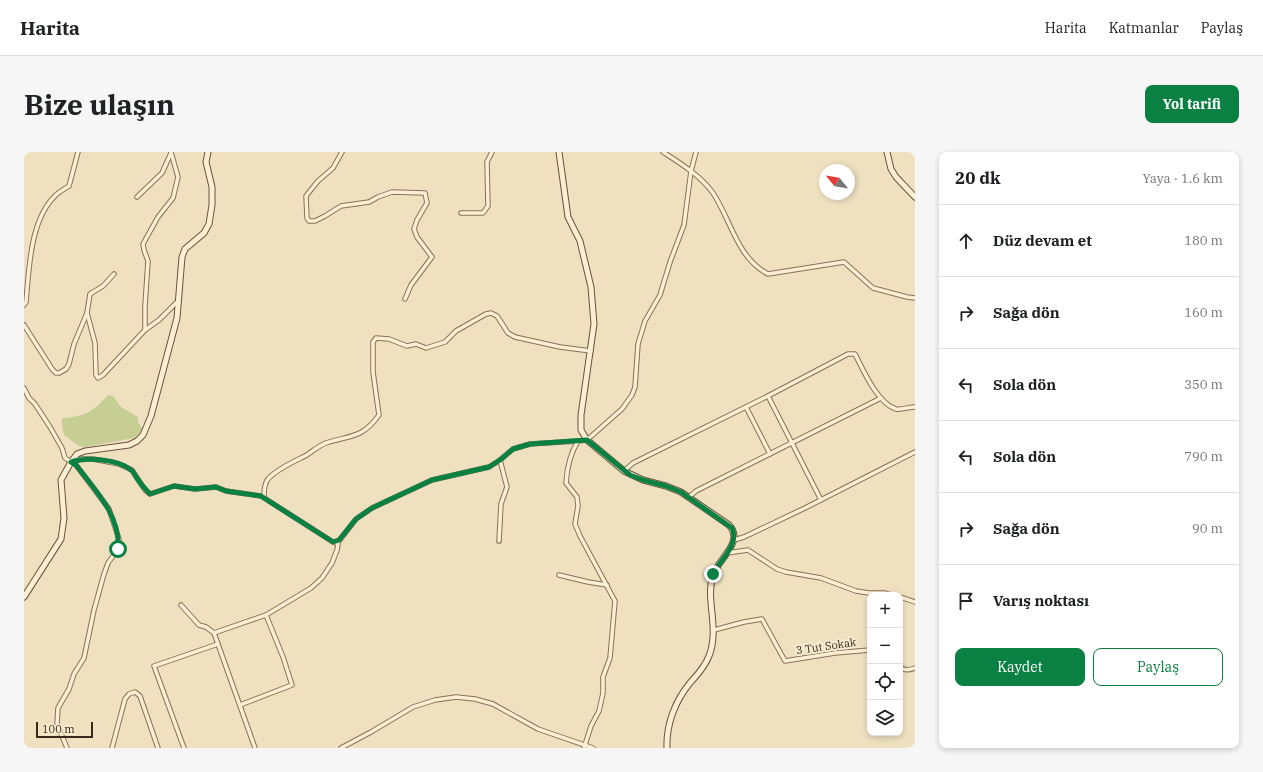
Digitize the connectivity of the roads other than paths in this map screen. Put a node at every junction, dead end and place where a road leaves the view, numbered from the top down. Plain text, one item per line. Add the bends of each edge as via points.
1 (78, 152) edge
2 (171, 152) edge
3 (208, 152) edge
4 (342, 152) edge
5 (492, 152) edge
6 (559, 152) edge
7 (663, 152) edge
8 (696, 152) edge
9 (887, 152) edge
10 (691, 171) junction
11 (137, 197) dead end
12 (915, 197) edge
13 (461, 213) dead end
14 (114, 274) dead end
15 (915, 298) edge
16 (405, 299) dead end
17 (179, 300) junction
18 (24, 305) edge
19 (87, 313) junction
20 (24, 325) edge
21 (145, 330) junction
22 (591, 351) junction
23 (24, 388) edge
24 (768, 396) junction
25 (881, 398) junction
26 (746, 407) junction
27 (915, 408) edge
28 (587, 440) junction
29 (578, 441) junction
30 (792, 443) junction
31 (915, 452) edge
32 (770, 454) junction
33 (500, 460) junction
34 (71, 462) junction
35 (624, 471) junction
36 (264, 497) junction
37 (689, 497) junction
38 (821, 500) junction
39 (734, 540) junction
40 (499, 541) dead end
41 (333, 542) junction
42 (727, 553) junction
43 (559, 575) dead end
44 (607, 585) junction
45 (867, 593) edge
46 (24, 597) edge
47 (903, 598) edge
48 (915, 602) edge
49 (181, 606) dead end
50 (266, 615) junction
51 (714, 630) junction
52 (214, 633) junction
53 (218, 644) junction
54 (867, 650) edge
55 (915, 668) edge
56 (903, 669) edge
57 (240, 705) junction
58 (584, 747) edge
59 (67, 748) edge
60 (112, 748) edge
61 (158, 748) edge
62 (184, 748) edge
63 (255, 748) edge
64 (341, 748) edge
65 (593, 748) edge
66 (667, 748) edge

1 - 18 street via 69,186 50,201 37,229 30,251
2 - 11 street via 162,173
2 - 21 street via 178,177 173,198 158,217 143,244 148,261
3 - 17 street via 206,162 212,186 209,224 204,233 185,249 182,257
4 - 16 street via 333,168 306,196 307,218 311,222 341,206 369,202 392,192 425,193 427,203 414,230 432,257 410,284
5 - 13 street via 487,162 488,206 483,213
6 - 22 street via 568,217 580,241 591,286 594,324
7 - 10 street
8 - 10 street
9 - 12 street via 891,169
10 - 15 street via 712,192 740,245 759,269 768,274 844,262 873,288
10 - 28 street via 684,225 660,295 645,321 638,344 636,387 622,409
14 - 19 street via 103,286 90,294
17 - 21 street
17 - 34 street via 174,331 151,416 143,435 130,446 85,451 77,454
19 - 20 street via 69,364 59,373 52,369
19 - 21 street via 95,343 98,378
22 - 28 street via 581,414 581,430
22 - 36 street via 520,339 508,333 497,316 491,312 460,328 445,342 426,348 376,338 373,342 373,372 379,415 372,425 348,438 325,443 287,465 268,479
23 - 34 street via 62,448 65,458
24 - 25 street via 851,353 855,354
24 - 26 street
24 - 30 street
25 - 27 street via 896,409
25 - 30 street
26 - 32 street
26 - 35 street via 633,463
28 - 29 street
28 - 35 street
29 - 33 street via 530,444 513,449
29 - 44 street via 572,451 566,483 577,497 576,524 580,536
30 - 32 street
30 - 38 street
31 - 38 street
32 - 37 street via 696,491
33 - 40 street via 507,487 501,504
33 - 41 street via 489,467 432,480 372,508 356,519 339,540
34 - 36 street via 93,459 119,464 132,470 150,494 174,486 195,489 216,487
34 - 46 street via 61,480 64,518 62,539
34 - 59 street via 76,465 109,509 119,539 118,549 108,562 104,574 84,658 58,708 57,724
35 - 37 street via 636,478 666,486
36 - 41 street
37 - 39 street via 728,525 734,532
38 - 39 street
39 - 42 street
41 - 50 street via 338,544 337,550 322,578 311,588
42 - 45 street via 748,550 777,569 821,578
42 - 51 street via 716,567 711,582
43 - 44 street
44 - 58 street via 615,601 610,658 603,677 599,711
47 - 48 street
49 - 52 street via 199,625
50 - 52 street
50 - 57 street via 292,685
51 - 54 street, 3 Tut Sokak via 762,619 785,662
51 - 66 street via 709,658 682,694 674,710 668,730
52 - 53 street
53 - 57 street
53 - 62 street via 154,666
55 - 56 street
57 - 63 street
58 - 64 street via 538,729 493,704 456,697 413,707
58 - 65 street
60 - 61 street via 125,700 129,694 135,692 140,696

